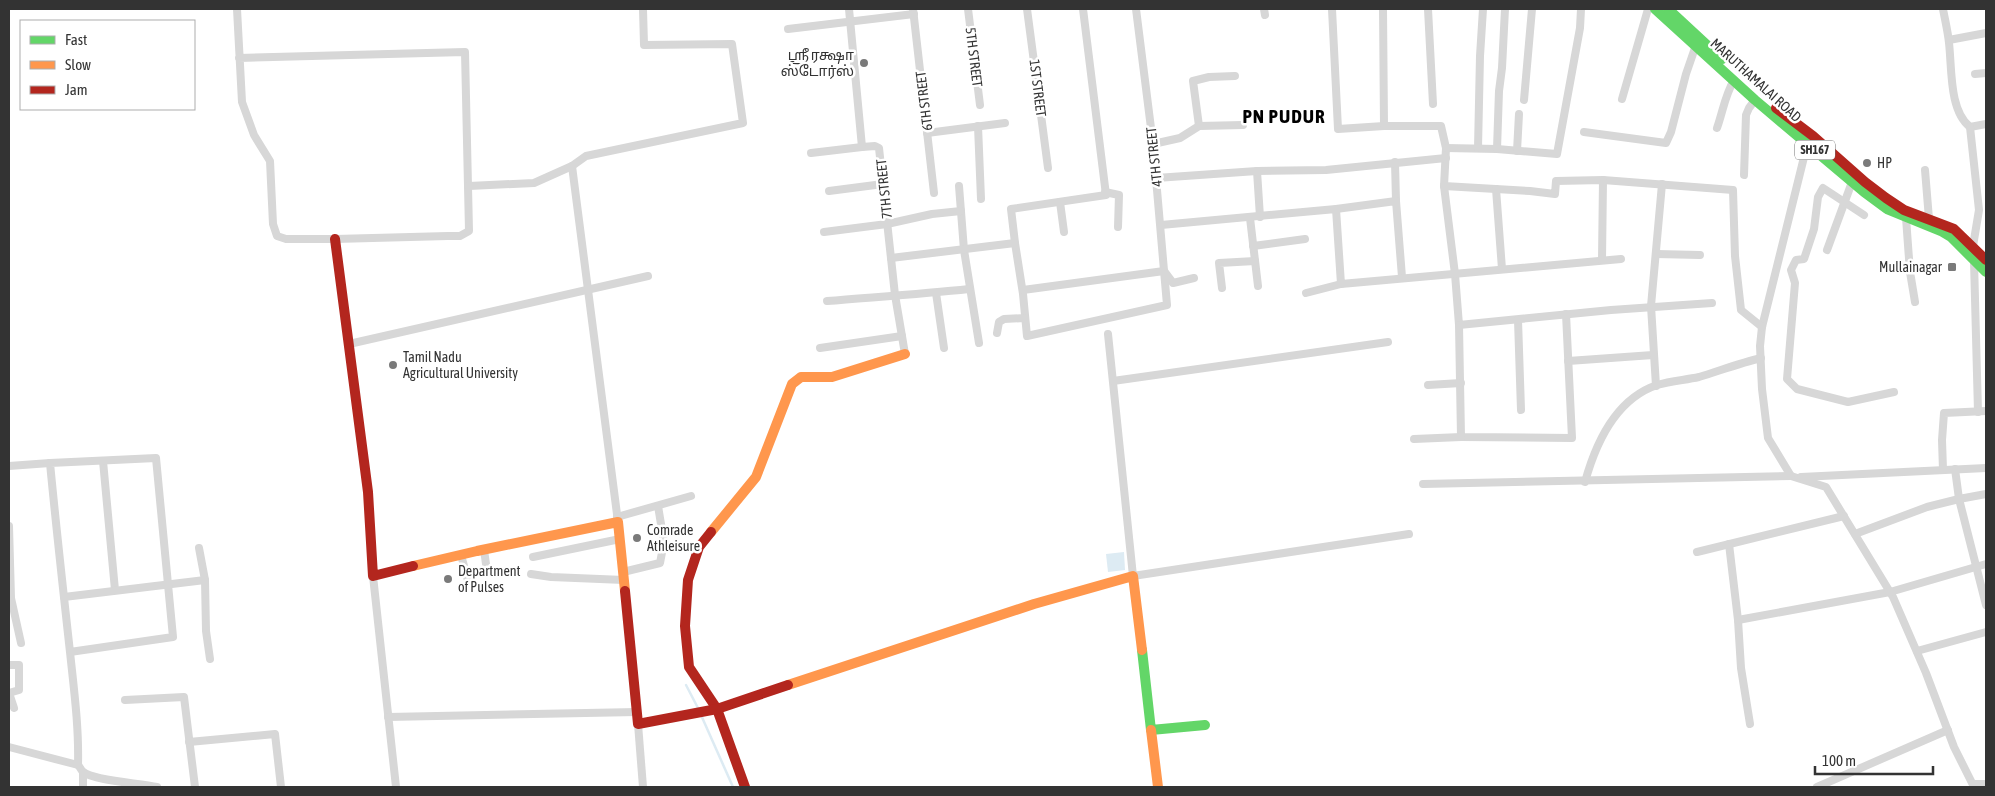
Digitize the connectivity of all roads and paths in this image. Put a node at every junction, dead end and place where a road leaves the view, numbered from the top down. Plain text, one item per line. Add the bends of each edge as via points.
1 (236, 9) edge
2 (643, 9) edge
3 (849, 9) edge
4 (968, 9) edge
5 (1027, 9) edge
6 (1083, 9) edge
7 (1136, 9) edge
8 (1332, 9) edge
9 (1383, 9) edge
10 (1428, 9) edge
11 (1483, 9) edge
12 (1506, 9) edge
13 (1532, 9) edge
14 (1581, 9) edge
15 (1648, 9) edge
16 (1655, 9) edge
17 (1943, 9) edge
18 (913, 11) edge
19 (1668, 11) edge
20 (850, 21) junction
21 (788, 29) dead end
22 (1986, 33) edge
23 (1949, 40) junction
24 (1696, 46) junction
25 (239, 58) junction
26 (1986, 73) edge
27 (1975, 74) dead end
28 (1235, 76) dead end
29 (1734, 80) junction
30 (1622, 99) dead end
31 (1524, 100) dead end
32 (1755, 100) junction
33 (1433, 104) dead end
34 (980, 106) dead end
35 (1519, 114) dead end
36 (1440, 117) dead end
37 (1005, 123) dead end
38 (1986, 124) edge
39 (1243, 125) dead end
40 (978, 126) junction
41 (1199, 126) junction
42 (1384, 126) junction
43 (1441, 126) junction
44 (1970, 127) junction
45 (1717, 128) dead end
46 (1584, 132) dead end
47 (928, 133) junction
48 (1810, 139) junction
49 (1153, 144) junction
50 (862, 147) junction
51 (1446, 148) junction
52 (1478, 148) junction
53 (1497, 149) junction
54 (1517, 151) junction
55 (811, 153) dead end
56 (1446, 158) junction
57 (1395, 162) junction
58 (572, 166) junction
59 (1048, 168) dead end
60 (1925, 170) dead end
61 (1257, 172) junction
62 (1744, 175) dead end
63 (1156, 178) junction
64 (1603, 180) junction
65 (1852, 182) junction
66 (883, 184) junction
67 (1662, 184) junction
68 (469, 186) junction
69 (959, 186) dead end
70 (1444, 186) junction
71 (1496, 189) junction
72 (830, 191) dead end
73 (1105, 192) junction
74 (934, 193) dead end
75 (981, 199) dead end
76 (1396, 201) junction
77 (1060, 202) junction
78 (1845, 202) junction
79 (1336, 209) junction
80 (961, 211) junction
81 (1864, 215) dead end
82 (1260, 216) junction
83 (1250, 218) junction
84 (1906, 218) junction
85 (1929, 219) junction
86 (887, 224) junction
87 (1161, 225) junction
88 (1118, 227) dead end
89 (824, 232) dead end
90 (1064, 232) dead end
91 (334, 239) junction
92 (1305, 239) dead end
93 (1015, 243) junction
94 (1253, 246) junction
95 (1973, 246) junction
96 (964, 250) junction
97 (1827, 250) dead end
98 (1656, 254) junction
99 (1700, 255) dead end
100 (891, 258) junction
101 (1621, 259) dead end
102 (1602, 260) junction
103 (1986, 260) edge
104 (1255, 261) junction
105 (1974, 261) junction
106 (1502, 269) junction
107 (1164, 271) junction
108 (1986, 272) edge
109 (1455, 274) junction
110 (648, 276) dead end
111 (1402, 277) junction
112 (1194, 278) dead end
113 (1341, 284) junction
114 (1258, 286) dead end
115 (1222, 288) dead end
116 (969, 289) junction
117 (588, 290) junction
118 (1023, 290) junction
119 (936, 293) junction
120 (1306, 293) dead end
121 (895, 295) junction
122 (827, 301) dead end
123 (1915, 302) dead end
124 (1712, 303) dead end
125 (1651, 306) junction
126 (1566, 314) junction
127 (1025, 318) junction
128 (1518, 320) junction
129 (1459, 325) junction
130 (1762, 327) junction
131 (997, 333) dead end
132 (1108, 334) dead end
133 (902, 336) junction
134 (1388, 342) dead end
135 (979, 343) dead end
136 (349, 344) junction
137 (820, 348) dead end
138 (944, 348) dead end
139 (905, 354) joint
140 (1653, 356) junction
141 (1761, 358) junction
142 (1568, 361) junction
143 (1113, 381) junction
144 (1461, 383) junction
145 (1428, 385) dead end
146 (1656, 386) junction
147 (1894, 392) dead end
148 (1521, 410) dead end
149 (1986, 411) edge
150 (1978, 412) junction
151 (1461, 437) junction
152 (1414, 439) dead end
153 (103, 461) junction
154 (50, 463) junction
155 (9, 466) edge
156 (1986, 468) edge
157 (1955, 469) junction
158 (1943, 470) junction
159 (1793, 477) junction
160 (1586, 482) junction
161 (1423, 484) dead end
162 (1986, 494) edge
163 (692, 496) dead end
164 (1959, 498) junction
165 (658, 506) junction
166 (1844, 516) junction
167 (618, 520) junction
168 (9, 526) edge
169 (1409, 534) dead end
170 (1855, 534) junction
171 (620, 539) junction
172 (1729, 544) junction
173 (199, 548) dead end
174 (484, 550) junction
175 (1696, 552) dead end
176 (460, 555) junction
177 (533, 557) dead end
178 (486, 564) dead end
179 (1986, 564) edge
180 (1976, 567) junction
181 (531, 574) dead end
182 (373, 576) junction
183 (624, 576) junction
184 (1133, 576) junction
185 (205, 580) junction
186 (168, 584) junction
187 (469, 584) dead end
188 (115, 590) junction
189 (10, 592) edge
190 (1890, 592) junction
191 (64, 596) junction
192 (1986, 604) edge
193 (1738, 620) junction
194 (1986, 632) edge
195 (21, 643) dead end
196 (1917, 651) junction
197 (70, 652) junction
198 (210, 659) dead end
199 (9, 665) edge
200 (125, 700) dead end
201 (14, 708) dead end
202 (716, 709) junction
203 (637, 712) junction
204 (388, 717) junction
205 (638, 724) junction
206 (1750, 724) dead end
207 (1205, 725) dead end
208 (1151, 730) junction
209 (1948, 730) junction
210 (189, 742) junction
211 (9, 748) edge
212 (81, 768) junction
213 (107, 783) edge
214 (1986, 784) edge
215 (141, 785) edge
216 (1974, 786) edge
217 (83, 787) edge
218 (156, 787) edge
219 (195, 787) edge
220 (281, 787) edge
221 (396, 787) edge
222 (643, 787) edge
223 (745, 787) edge
224 (1158, 787) edge
225 (1817, 787) edge

1 - 25 street
2 - 58 street via 644,45 732,44 743,123 586,156
3 - 20 street, 7TH STREET
4 - 34 street, 5TH STREET
5 - 59 street, 1ST STREET
6 - 73 street
7 - 49 street, 4TH STREET
8 - 42 street via 1338,130
9 - 42 street
10 - 33 street
11 - 52 street
12 - 53 street
13 - 31 street
14 - 54 street via 1557,154
15 - 30 street
16 - 19 street, MARUTHAMALAI ROAD / SH167
17 - 23 street
18 - 20 street
18 - 47 street, 6TH STREET
19 - 24 street, MARUTHAMALAI ROAD / SH167
19 - 48 street, MARUTHAMALAI ROAD / SH167
20 - 21 street
20 - 50 street, 7TH STREET
22 - 23 street
23 - 44 street via 1953,93 1963,122
24 - 29 street, MARUTHAMALAI ROAD / SH167
24 - 46 street via 1666,143
25 - 68 street via 465,52
25 - 91 street via 244,110 270,161 273,224 277,236 286,239
26 - 27 street
28 - 41 street via 1193,81
29 - 32 street, MARUTHAMALAI ROAD / SH167
29 - 45 street via 1726,94 1727,101
32 - 48 street, MARUTHAMALAI ROAD / SH167
32 - 62 street via 1746,115
35 - 54 street
36 - 43 street
37 - 40 street
38 - 44 street
39 - 41 street
40 - 47 street
40 - 75 street
41 - 49 street via 1180,138
42 - 43 street
43 - 51 street
44 - 95 street via 1979,210
47 - 74 street, 6TH STREET
48 - 65 street, MARUTHAMALAI ROAD / SH167
48 - 85 street, MARUTHAMALAI ROAD / SH167 via 1886,198 1904,210
48 - 130 street
49 - 63 street, 4TH STREET
50 - 55 street
50 - 66 street, 7TH STREET via 879,148
51 - 52 street
51 - 56 street
52 - 53 street
53 - 54 street
56 - 57 street
56 - 70 street
57 - 61 street via 1326,170
57 - 76 street
58 - 68 street via 534,183
58 - 117 street
60 - 85 street
61 - 63 street
61 - 82 street
63 - 87 street, 4TH STREET
64 - 67 street
64 - 71 street via 1556,181 1554,194
64 - 102 street
65 - 78 street
65 - 84 street, MARUTHAMALAI ROAD / SH167 via 1887,209
66 - 72 street
66 - 86 street, 7TH STREET
67 - 98 street
67 - 130 street via 1733,190 1741,310
68 - 91 street via 470,229 466,233
69 - 80 street
70 - 71 street
70 - 109 street
71 - 106 street
73 - 77 street via 1106,195
73 - 88 street via 1120,195
76 - 79 street
76 - 111 street
77 - 90 street
77 - 93 street via 1011,209
78 - 81 street
78 - 97 street
78 - 147 street via 1823,188 1818,197 1814,229 1804,259 1796,260 1791,270 1795,282 1787,380 1797,389 1848,402
79 - 82 street
79 - 113 street
80 - 86 street
80 - 96 street
82 - 83 street
83 - 87 street
83 - 94 street
84 - 105 street, MARUTHAMALAI ROAD / SH167 via 1952,237
84 - 123 street
85 - 95 street, MARUTHAMALAI ROAD / SH167 via 1954,229
86 - 89 street
86 - 100 street, 7TH STREET
87 - 107 street, 4TH STREET
91 - 136 street
92 - 94 street
93 - 96 street
93 - 118 street
94 - 104 street
95 - 103 street, MARUTHAMALAI ROAD / SH167
96 - 100 street
96 - 116 street
98 - 99 street
98 - 125 street
100 - 121 street, 7TH STREET
101 - 102 street
102 - 106 street
104 - 114 street
104 - 115 street via 1219,263
105 - 108 street, MARUTHAMALAI ROAD / SH167
105 - 150 street
106 - 109 street
107 - 112 street via 1173,283
107 - 118 street
107 - 127 street, 4TH STREET via 1167,305 1027,336
109 - 111 street
109 - 129 street
110 - 117 street
111 - 113 street
113 - 120 street
116 - 119 street
116 - 135 street
117 - 136 street
117 - 167 street
118 - 127 street
119 - 121 street
119 - 138 street
121 - 122 street
121 - 133 street, 7TH STREET
124 - 125 street
125 - 126 street
125 - 140 street
126 - 128 street
126 - 142 street
127 - 131 street via 1004,319 999,322
128 - 129 street
128 - 148 street
129 - 144 street
130 - 141 street
132 - 143 street
133 - 137 street
133 - 139 street, 7TH STREET
134 - 143 street
136 - 182 street via 368,492
139 - 202 street via 832,377 805,375 798,378 792,384 756,477 699,548 688,580 685,626 689,667
140 - 142 street
140 - 146 street
141 - 146 street
141 - 159 street via 1768,438
142 - 151 street via 1572,438
143 - 184 street
144 - 145 street
144 - 151 street
146 - 160 street via 1637,394 1616,414 1602,435
149 - 150 street
150 - 158 street via 1944,414
151 - 152 street
153 - 154 street
153 - 186 street via 156,458
153 - 188 street
154 - 155 street
154 - 191 street
156 - 157 street
157 - 158 street
157 - 164 street
158 - 159 street
159 - 160 street
159 - 166 street via 1826,487
160 - 161 street
162 - 164 street
163 - 165 street
164 - 170 street
164 - 180 street
165 - 167 street
165 - 183 street via 664,542 660,563
166 - 170 street
166 - 172 street
167 - 171 street
167 - 174 street
168 - 189 street
169 - 184 street
170 - 190 street
171 - 177 street
171 - 183 street
172 - 175 street
172 - 193 street
173 - 185 street
174 - 176 street
174 - 178 street
176 - 182 street
176 - 187 street
179 - 180 street
180 - 190 street
180 - 192 street
181 - 183 street via 551,578
182 - 204 street
183 - 203 street
184 - 202 street via 933,636
184 - 208 street
185 - 186 street
185 - 198 street
186 - 188 street
186 - 197 street via 172,637
188 - 191 street
189 - 195 street
190 - 193 street
190 - 196 street
191 - 197 street
193 - 206 street via 1741,668
194 - 196 street
196 - 209 street
197 - 212 street
199 - 201 street via 19,666 19,690 9,693
200 - 210 street via 184,697
202 - 205 street
202 - 223 street
203 - 204 street
203 - 205 street
204 - 221 street
205 - 222 street
207 - 208 street
208 - 224 street
209 - 216 street
209 - 225 street
210 - 219 street
210 - 220 street via 275,734
211 - 212 street
212 - 213 street
212 - 217 street
213 - 215 street
214 - 216 street
215 - 218 street

